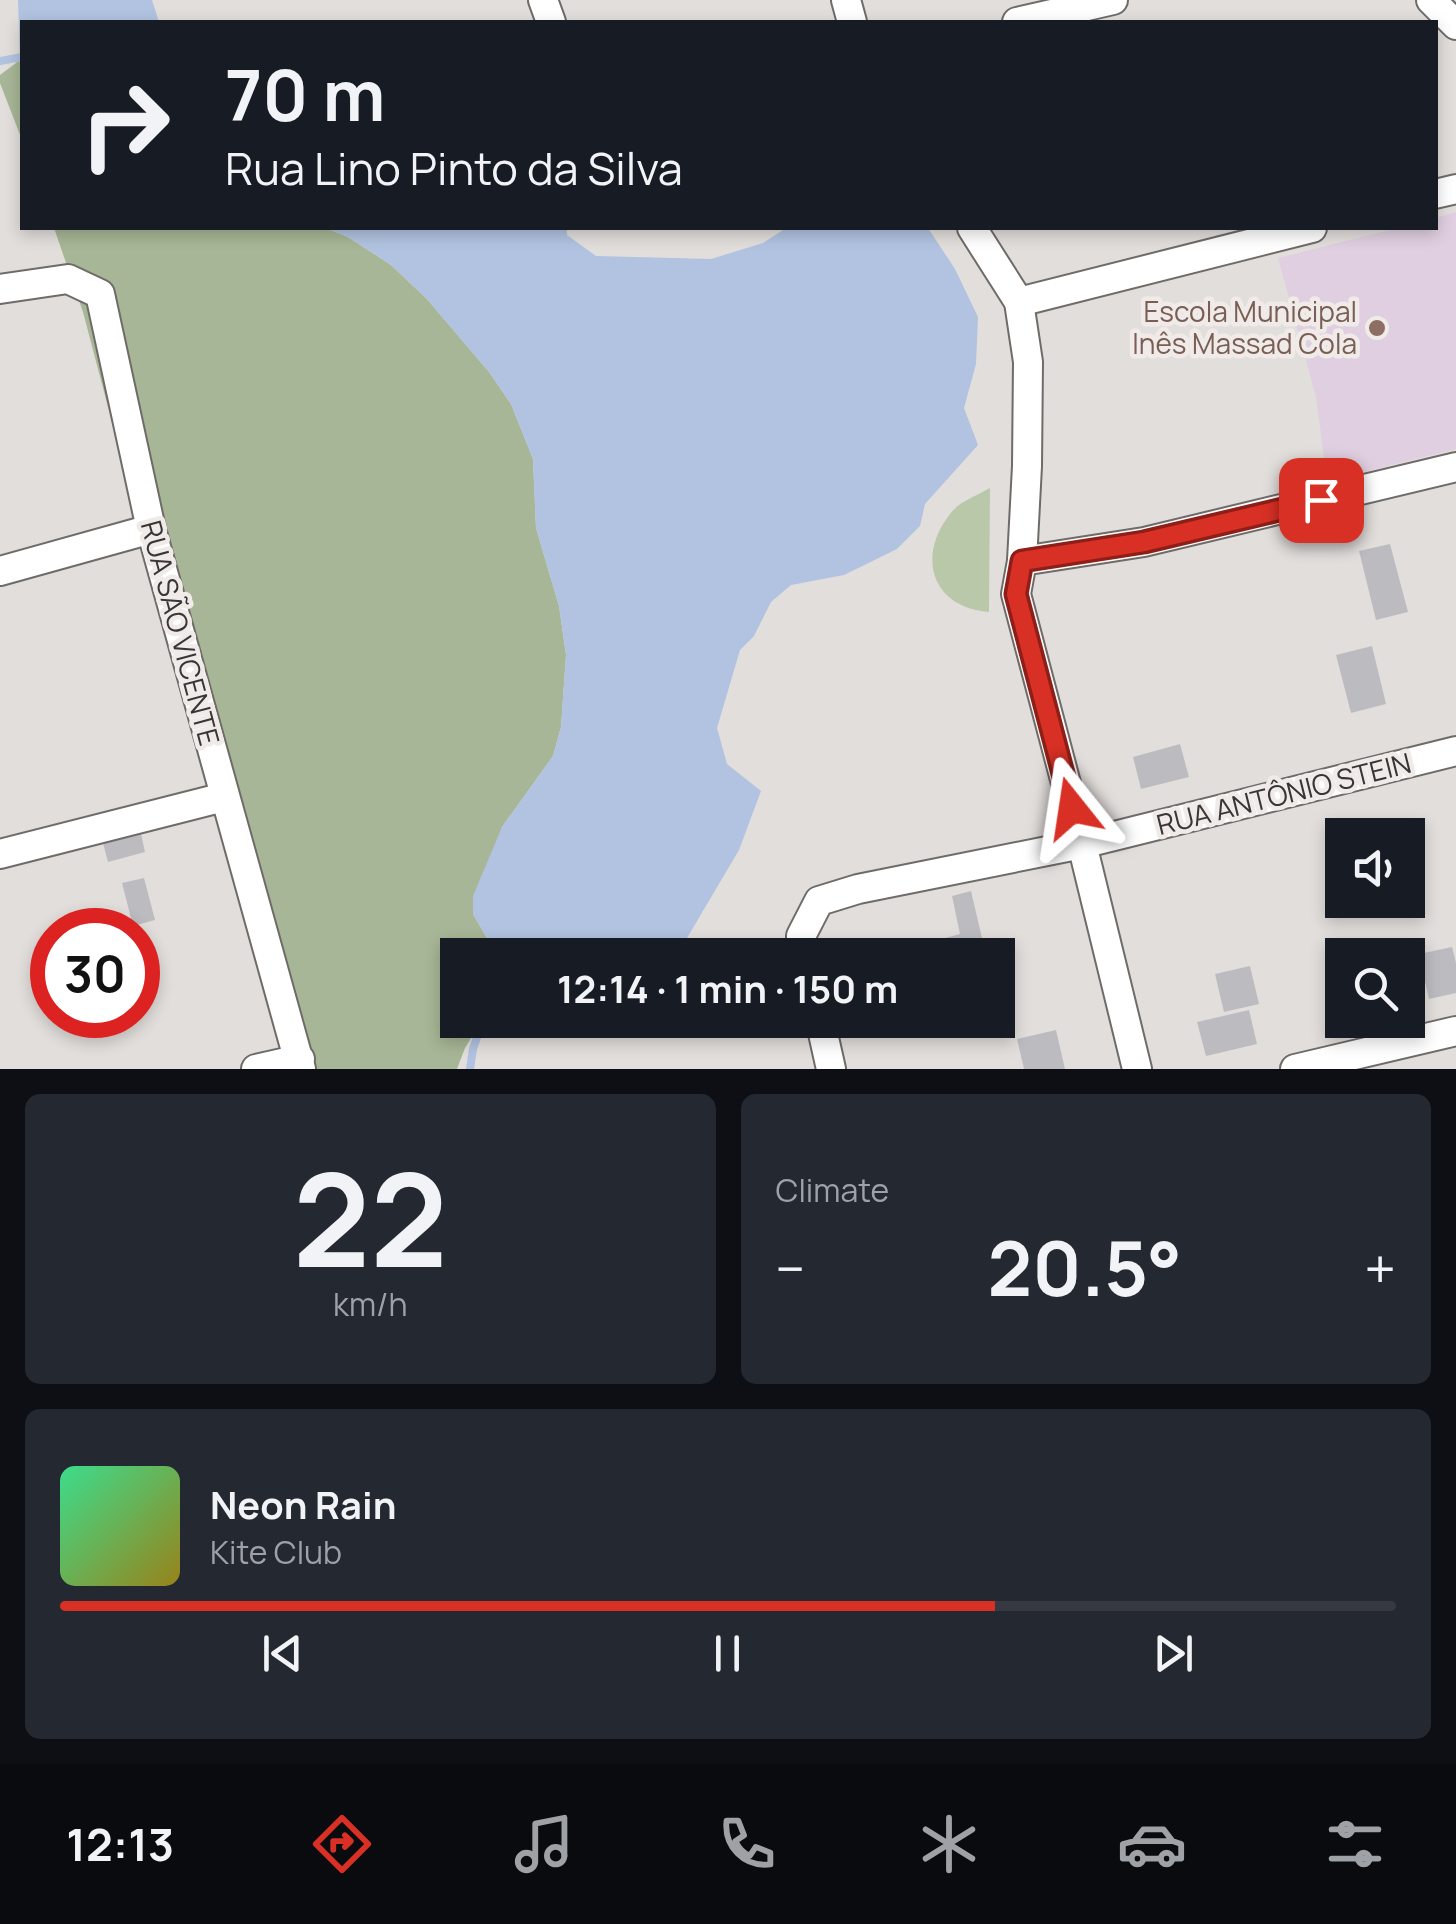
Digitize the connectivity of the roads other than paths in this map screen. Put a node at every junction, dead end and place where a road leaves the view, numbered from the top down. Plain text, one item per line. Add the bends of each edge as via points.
1 (1113, 0) edge
2 (1431, 0) edge
3 (1026, 20) edge
4 (1456, 25) edge
5 (973, 230) edge
6 (1304, 230) edge
7 (0, 289) edge
8 (1018, 302) junction
9 (1456, 467) edge
10 (152, 529) junction
11 (1022, 561) junction
12 (0, 571) edge
13 (1456, 751) edge
14 (224, 797) junction
15 (1082, 844) junction
16 (0, 854) edge
17 (802, 938) edge
18 (1456, 1031) edge
19 (824, 1038) edge
20 (300, 1064) edge
21 (256, 1069) edge
22 (831, 1069) edge
23 (1137, 1069) edge
24 (1294, 1069) edge

1 - 3 street
2 - 4 street
5 - 8 street
6 - 8 street
7 - 10 street, RUA SÃO VICENTE via 68,279 100,294
8 - 11 street via 1028,362
9 - 11 street via 1144,542
10 - 12 street
10 - 14 street, RUA SÃO VICENTE
11 - 15 street via 1016,594
13 - 15 street, RUA ANTÔNIO STEIN
14 - 16 street
14 - 20 street, RUA SÃO VICENTE
15 - 17 street, RUA ANTÔNIO STEIN via 819,901
15 - 23 street
18 - 24 street
19 - 22 street
20 - 21 street

